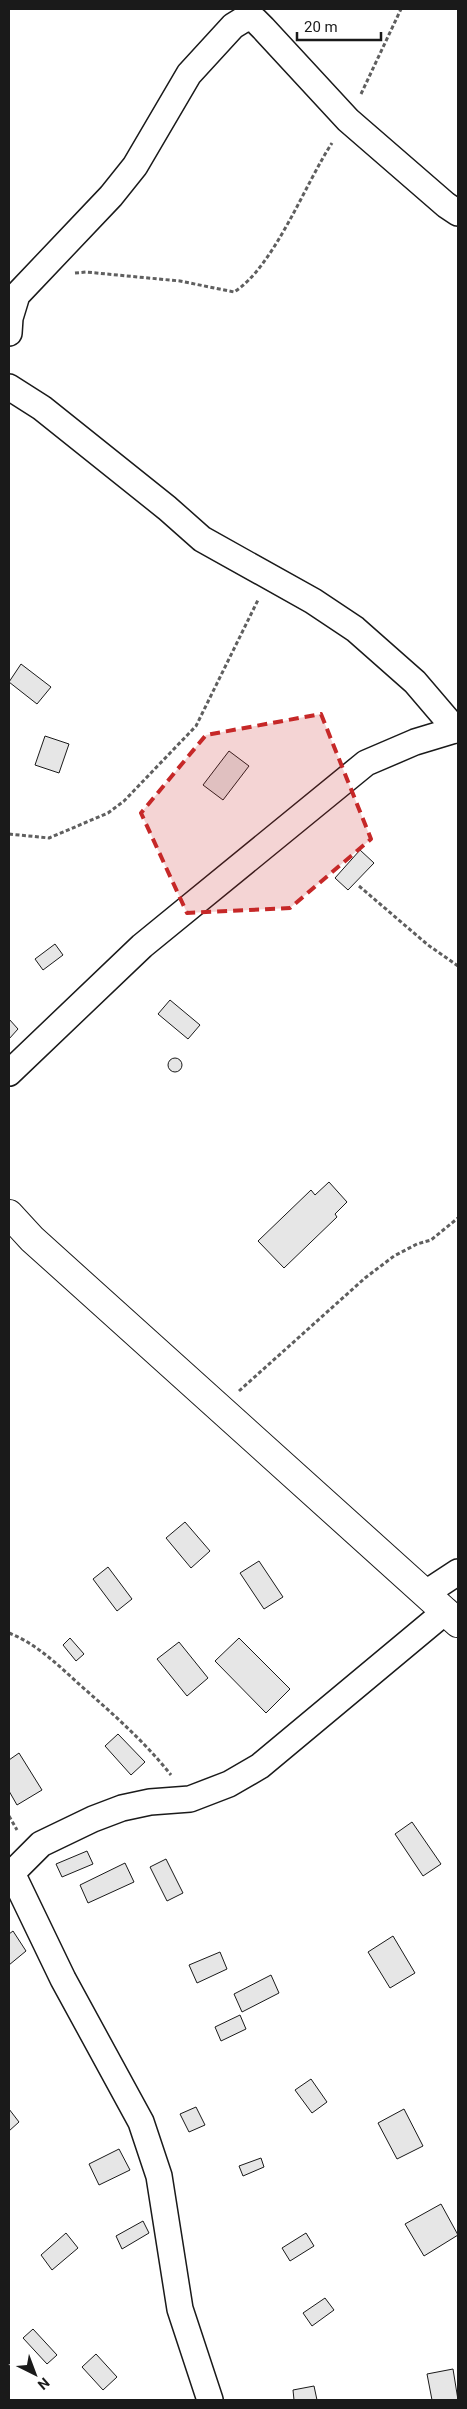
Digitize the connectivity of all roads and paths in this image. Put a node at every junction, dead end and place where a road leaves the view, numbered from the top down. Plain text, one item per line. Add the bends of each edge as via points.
1 (401, 9) edge
2 (348, 120) junction
3 (458, 212) edge
4 (37, 272) junction
5 (9, 332) edge
6 (9, 387) edge
7 (269, 578) junction
8 (457, 729) edge
9 (9, 834) edge
10 (359, 886) dead end
11 (458, 966) edge
12 (9, 1073) edge
13 (9, 1214) edge
14 (458, 1218) edge
15 (220, 1407) junction
16 (458, 1572) edge
17 (426, 1593) junction
18 (452, 1617) edge
19 (9, 1633) edge
20 (190, 1799) junction
21 (10, 1874) edge
22 (210, 2400) edge

1 - 2 path
2 - 3 street
2 - 4 path via 317,166 281,236 252,275 234,292 180,281 122,275
2 - 4 street via 263,28 246,18 233,26 189,74 135,166 111,196
4 - 5 street via 17,295
6 - 7 street via 42,408 202,539
7 - 8 street via 313,601 355,629 415,682
7 - 9 path via 196,726 124,801 108,813 49,838
8 - 12 street via 415,742 366,763 142,946
10 - 11 path via 428,945
13 - 15 main road via 32,1239
14 - 15 path via 431,1240 394,1256 365,1278
15 - 17 main road
16 - 17 street
17 - 18 main road
18 - 20 street via 260,1766 229,1784
19 - 20 path via 26,1640 43,1653 140,1738
20 - 21 street via 150,1802 94,1819 41,1844
21 - 22 street via 63,1980 141,2122 159,2176 180,2309

